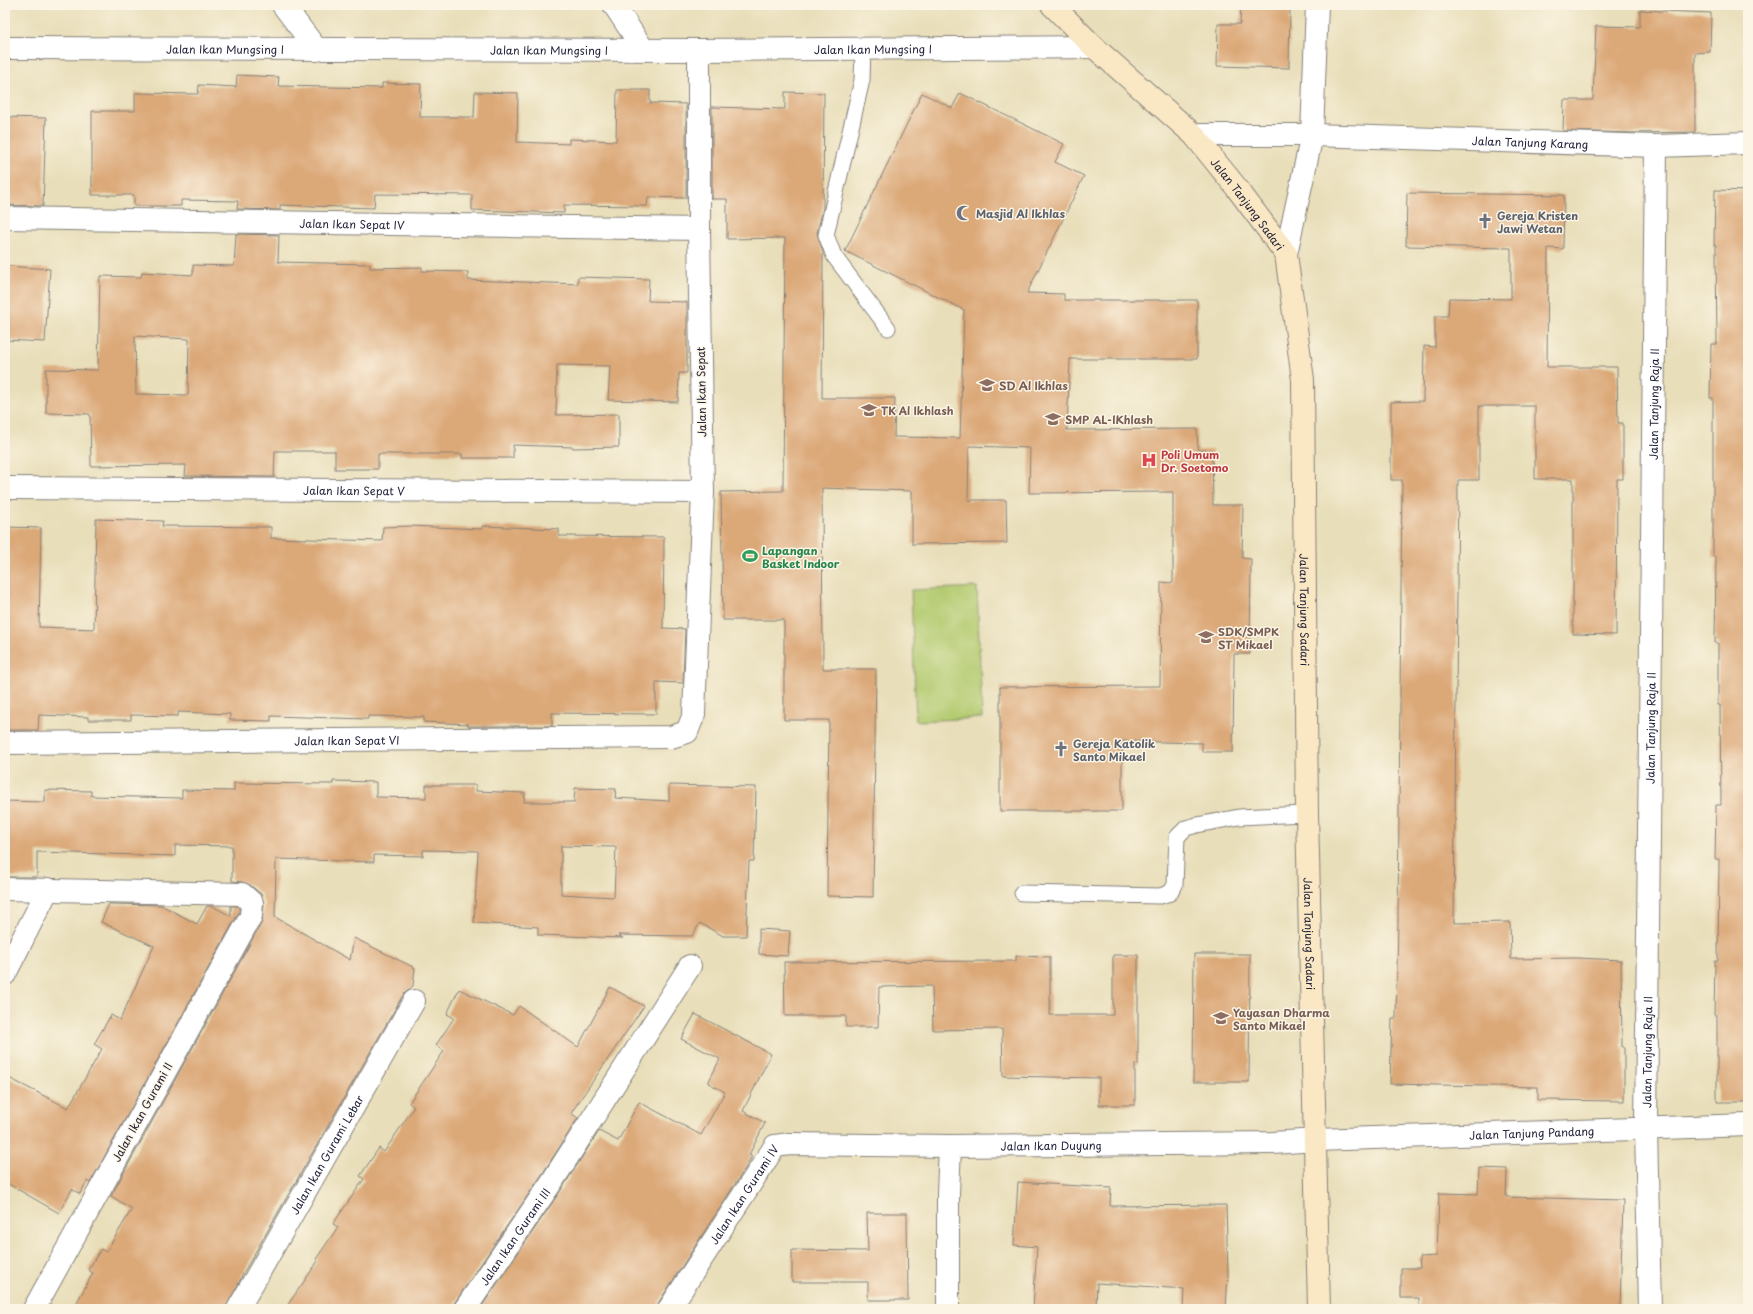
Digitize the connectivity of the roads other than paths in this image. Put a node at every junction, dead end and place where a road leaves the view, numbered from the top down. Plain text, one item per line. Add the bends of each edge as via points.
1 (283, 5) edge
2 (614, 5) edge
3 (1052, 5) edge
4 (1317, 5) edge
5 (1094, 47) junction
6 (5, 48) edge
7 (643, 49) junction
8 (863, 49) junction
9 (317, 50) junction
10 (699, 50) junction
11 (1194, 135) junction
12 (1312, 135) junction
13 (1748, 142) edge
14 (1656, 146) junction
15 (5, 218) edge
16 (699, 229) junction
17 (1286, 254) junction
18 (888, 328) dead end
19 (5, 488) edge
20 (703, 492) junction
21 (687, 732) joint
22 (5, 743) edge
23 (1307, 814) junction
24 (5, 889) edge
25 (48, 889) junction
26 (1022, 893) dead end
27 (690, 966) dead end
28 (5, 974) edge
29 (414, 1000) dead end
30 (1748, 1125) edge
31 (1646, 1128) junction
32 (1316, 1140) junction
33 (950, 1146) junction
34 (34, 1309) edge
35 (238, 1309) edge
36 (465, 1309) edge
37 (669, 1309) edge
38 (948, 1309) edge
39 (1319, 1309) edge
40 (1650, 1309) edge

1 - 9 street
2 - 7 street
3 - 5 street, Jalan Tanjung Sadari
4 - 12 street
5 - 8 street, Jalan Ikan Mungsing I
5 - 11 street, Jalan Tanjung Sadari
6 - 9 street, Jalan Ikan Mungsing I
7 - 9 street, Jalan Ikan Mungsing I
7 - 10 street, Jalan Ikan Mungsing I
8 - 10 street, Jalan Ikan Mungsing I
8 - 18 lane via 862,80 826,235 834,256
10 - 16 street, Jalan Ikan Sepat
11 - 12 street, Jalan Tanjung Karang
11 - 17 street, Jalan Tanjung Sadari
12 - 14 street, Jalan Tanjung Karang
12 - 17 street
13 - 14 street, Jalan Tanjung Karang
14 - 31 street, Jalan Tanjung Raja II
15 - 16 street, Jalan Ikan Sepat IV
16 - 20 street, Jalan Ikan Sepat
17 - 23 street, Jalan Tanjung Sadari via 1302,380
19 - 20 street, Jalan Ikan Sepat V
20 - 21 street, Jalan Ikan Sepat via 694,714
21 - 22 street, Jalan Ikan Sepat VI via 671,737
23 - 26 lane via 1239,818 1186,828 1177,837 1174,885 1170,893 1160,896
23 - 32 street, Jalan Tanjung Sadari
24 - 25 street
25 - 28 street
25 - 34 street, Jalan Ikan Gurami II via 242,894 252,904 250,916
27 - 36 street, Jalan Ikan Gurami III via 551,1183
29 - 35 street, Jalan Ikan Gurami Lebar
30 - 31 street, Jalan Tanjung Pandang
31 - 32 street, Jalan Tanjung Pandang
31 - 40 street, Jalan Tanjung Raja II
32 - 33 street, Jalan Ikan Duyung via 1273,1143
32 - 39 street, Jalan Tanjung Sadari
33 - 37 street, Jalan Ikan Gurami IV via 775,1146
33 - 38 street

